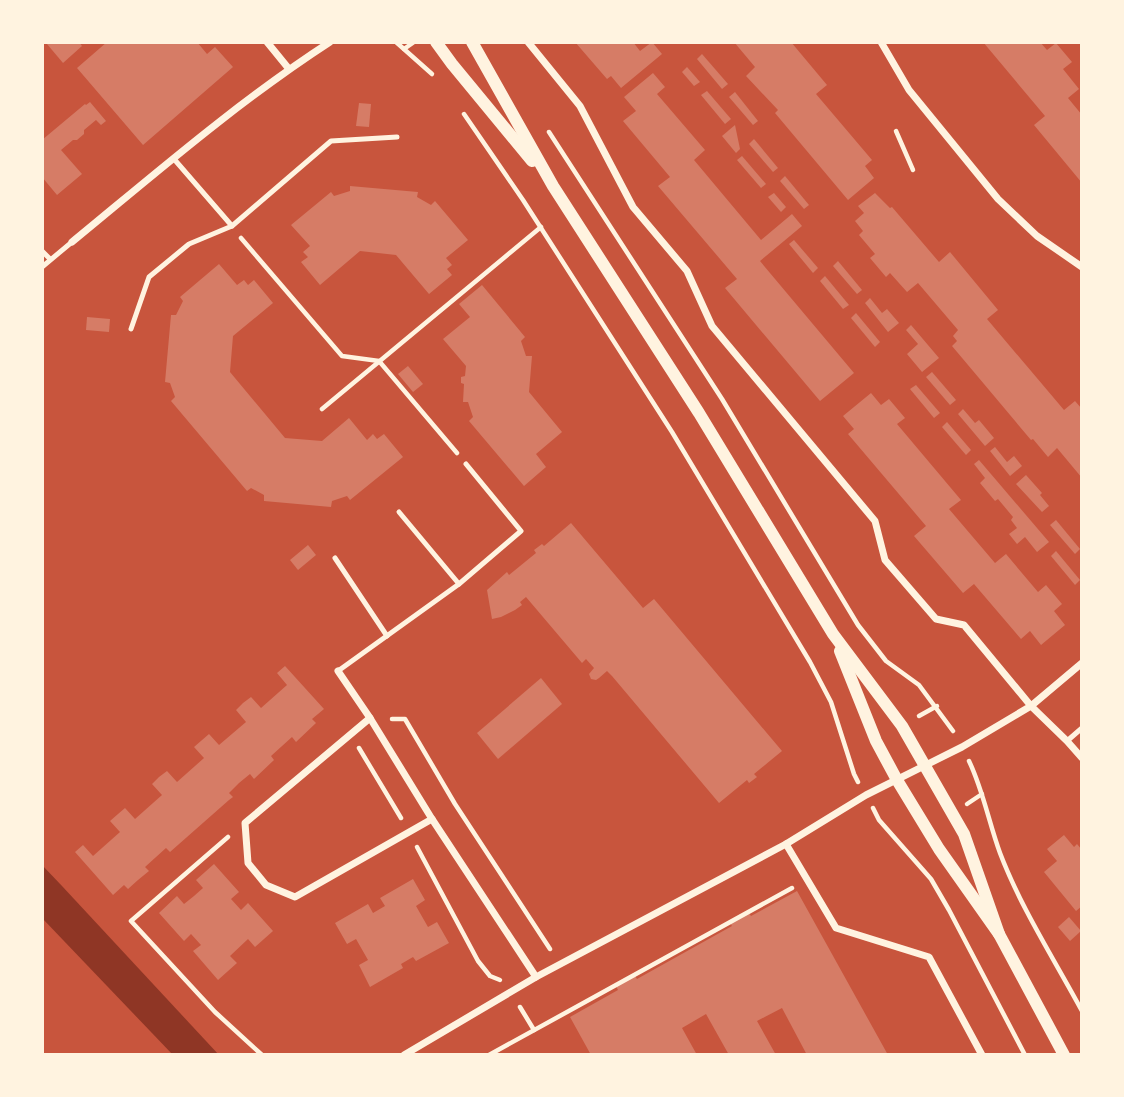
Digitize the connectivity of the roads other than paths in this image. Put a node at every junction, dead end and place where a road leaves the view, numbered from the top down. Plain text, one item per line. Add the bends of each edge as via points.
1 (267, 42) edge
2 (330, 42) edge
3 (436, 42) edge
4 (472, 42) edge
5 (528, 42) edge
6 (881, 42) edge
7 (289, 68) junction
8 (397, 137) dead end
9 (173, 159) junction
10 (553, 186) junction
11 (232, 226) junction
12 (72, 242) joint
13 (42, 251) edge
14 (50, 260) junction
15 (42, 267) edge
16 (1082, 267) edge
17 (131, 329) dead end
18 (466, 464) road end
19 (399, 512) dead end
20 (335, 558) dead end
21 (459, 584) junction
22 (833, 634) junction
23 (387, 636) junction
24 (1082, 663) edge
25 (338, 671) joint
26 (1031, 706) junction
27 (370, 718) junction
28 (1082, 728) edge
29 (1067, 741) junction
30 (1082, 758) edge
31 (925, 766) junction
32 (897, 780) junction
33 (432, 819) junction
34 (786, 844) junction
35 (999, 934) junction
36 (536, 977) junction
37 (404, 1055) edge
38 (982, 1055) edge
39 (1064, 1055) edge

1 - 7 street
2 - 7 street
3 - 10 street
4 - 10 street
5 - 26 street via 580,106 633,207 687,271 712,326 875,522 886,559 936,619 964,625
6 - 16 street via 909,90 998,199 1037,236
7 - 9 street
8 - 11 lane via 331,141
9 - 11 lane
9 - 12 street
10 - 22 street
11 - 17 lane via 189,244 149,277
12 - 14 lane
13 - 14 lane
14 - 15 lane
18 - 21 lane via 521,531
19 - 21 lane
20 - 23 lane
21 - 23 lane
22 - 31 street via 902,726
22 - 32 street via 876,741
23 - 25 lane
24 - 26 street
25 - 27 street
26 - 29 street
26 - 31 street
27 - 33 street
27 - 33 street via 244,823 248,863 266,885 295,897
28 - 29 lane
29 - 30 street
31 - 32 street
31 - 35 street via 964,834
32 - 34 street
32 - 35 street
33 - 36 street
34 - 36 street
34 - 38 street via 836,928 929,957
35 - 39 street
36 - 37 street

